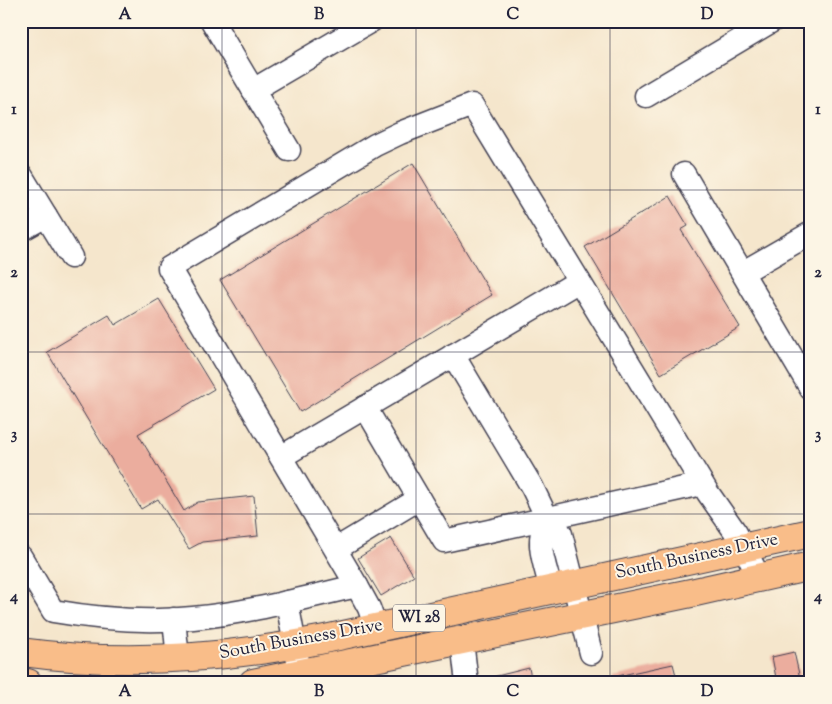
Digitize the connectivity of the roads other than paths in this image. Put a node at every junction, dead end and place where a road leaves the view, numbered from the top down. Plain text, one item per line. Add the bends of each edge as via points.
1 (212, 21) edge
2 (371, 21) edge
3 (772, 21) edge
4 (253, 90) junction
5 (646, 96) dead end
6 (289, 150) dead end
7 (684, 174) dead end
8 (21, 175) edge
9 (46, 216) junction
10 (21, 230) edge
11 (811, 233) edge
12 (71, 257) dead end
13 (752, 267) dead end
14 (579, 281) junction
15 (453, 355) junction
16 (811, 389) edge
17 (365, 407) junction
18 (281, 457) junction
19 (702, 484) junction
20 (419, 499) junction
21 (547, 518) junction
22 (811, 533) edge
23 (744, 547) junction
24 (336, 549) junction
25 (21, 557) edge
26 (811, 566) edge
27 (759, 578) junction
28 (357, 586) junction
29 (563, 586) junction
30 (287, 602) junction
31 (582, 616) junction
32 (174, 619) junction
33 (376, 628) junction
34 (462, 641) junction
35 (295, 644) junction
36 (21, 652) edge
37 (591, 653) dead end
38 (178, 659) junction
39 (301, 678) edge
40 (21, 682) edge
41 (28, 683) edge
42 (253, 683) edge
43 (468, 683) edge

1 - 4 street
2 - 4 street
3 - 5 street
4 - 6 street
7 - 16 street
8 - 9 street
9 - 10 street
9 - 12 street
11 - 13 street
14 - 15 street
14 - 18 street via 472,105 365,150 169,268
14 - 19 street
15 - 17 street
15 - 21 street
17 - 18 street
17 - 20 street
18 - 24 street
19 - 21 street
19 - 23 street
20 - 21 street via 444,541
20 - 24 street
21 - 29 street via 562,534
22 - 23 main road, South Business Drive / WI 28
23 - 27 street
23 - 29 main road, South Business Drive / WI 28
24 - 28 street
25 - 32 street via 53,611 85,617
26 - 27 main road, South Business Drive / WI 28
27 - 31 main road, South Business Drive / WI 28
28 - 30 street
28 - 33 street
29 - 31 street
29 - 33 main road, South Business Drive / WI 28
30 - 32 street
30 - 35 street
31 - 34 main road, South Business Drive / WI 28
31 - 37 street
32 - 38 street
33 - 35 main road, South Business Drive / WI 28
34 - 39 main road, South Business Drive / WI 28
34 - 43 street
35 - 38 main road, South Business Drive / WI 28
35 - 39 street
36 - 38 main road, South Business Drive / WI 28 via 94,658
39 - 42 main road, South Business Drive / WI 28
40 - 41 main road

